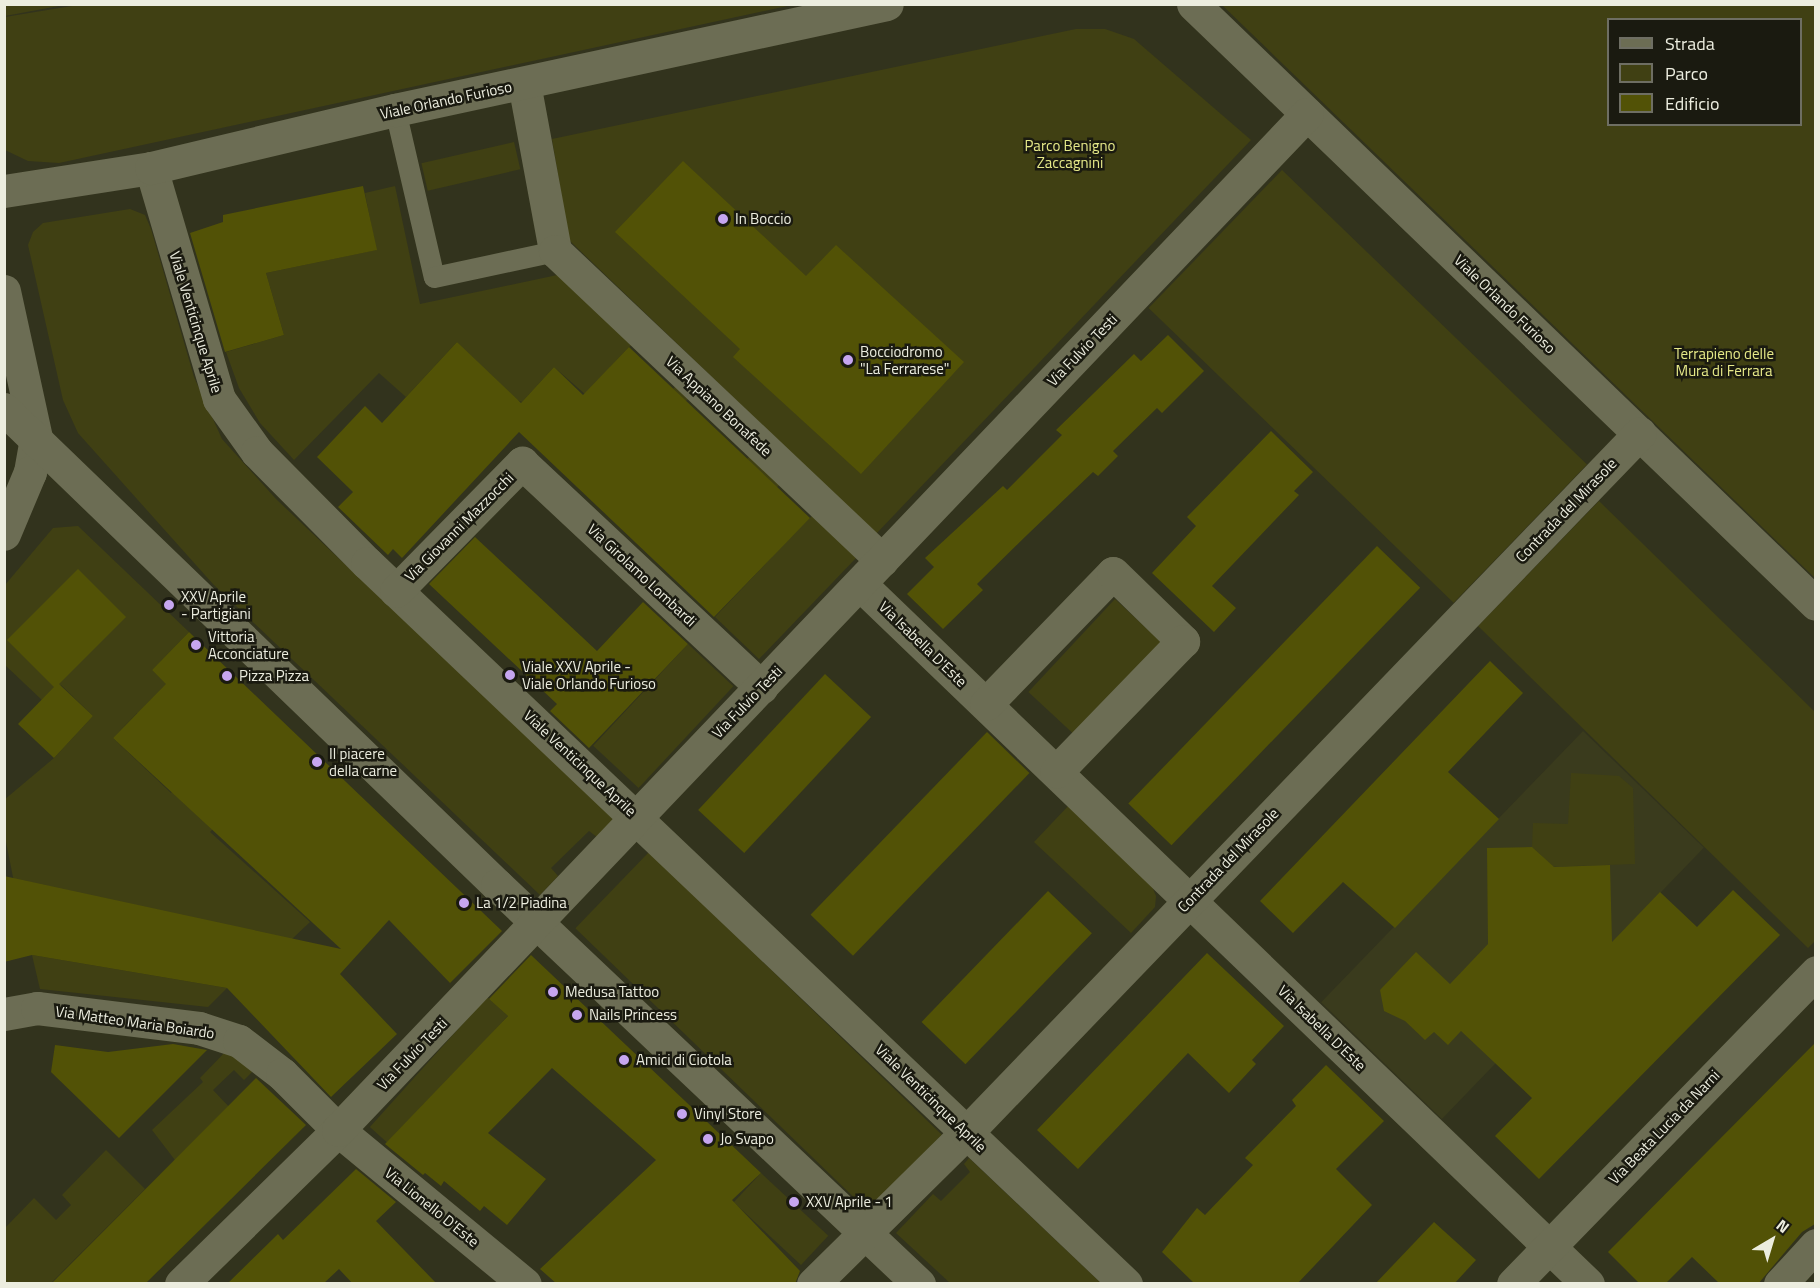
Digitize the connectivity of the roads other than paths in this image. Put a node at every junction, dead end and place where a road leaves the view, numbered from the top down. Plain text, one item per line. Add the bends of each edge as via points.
1 (888, 4) edge
2 (1192, 4) edge
3 (524, 83) junction
4 (394, 110) junction
5 (1307, 114) junction
6 (151, 168) junction
7 (4, 191) edge
8 (555, 251) junction
9 (4, 291) edge
10 (11, 358) edge
11 (4, 409) edge
12 (1640, 433) junction
13 (36, 438) junction
14 (522, 463) joint
15 (4, 534) edge
16 (871, 572) junction
17 (396, 591) junction
18 (1815, 604) edge
19 (761, 687) junction
20 (986, 705) junction
21 (1056, 772) junction
22 (638, 817) junction
23 (1189, 900) junction
24 (536, 923) junction
25 (1815, 972) edge
26 (4, 1014) edge
27 (338, 1131) junction
28 (967, 1132) junction
29 (865, 1233) junction
30 (1815, 1245) edge
31 (1548, 1246) junction
32 (181, 1284) edge
33 (525, 1284) edge
34 (813, 1284) edge
35 (919, 1284) edge
36 (1126, 1284) edge
37 (1513, 1284) edge
38 (1588, 1284) edge
39 (1780, 1284) edge

1 - 3 street, Viale Orlando Furioso
2 - 5 street, Viale Orlando Furioso
3 - 4 street, Viale Orlando Furioso
3 - 8 street
4 - 6 street, Viale Orlando Furioso
4 - 8 lane via 434,277
5 - 12 street, Viale Orlando Furioso
5 - 16 street, Via Fulvio Testi
6 - 7 street, Viale Orlando Furioso
6 - 17 street, Viale Venticinque Aprile via 219,399 236,427 284,483
8 - 16 street, Via Appiano Bonafede
9 - 10 street
10 - 13 street
11 - 13 street
12 - 18 street, Viale Orlando Furioso
12 - 23 street, Contrada del Mirasole
13 - 15 street via 30,472
13 - 24 street
14 - 17 street, Via Giovanni Mazzocchi
14 - 19 street, Via Girolamo Lombardi
16 - 19 street, Via Fulvio Testi
16 - 20 street, Via Isabella D'Este
17 - 22 street, Viale Venticinque Aprile
19 - 22 street, Via Fulvio Testi
20 - 21 street, Via Isabella D'Este
20 - 21 street via 1113,573 1183,641
21 - 23 street, Via Isabella D'Este
22 - 24 street, Via Fulvio Testi
22 - 28 street, Viale Venticinque Aprile via 729,909
23 - 28 street, Contrada del Mirasole
23 - 31 street, Via Isabella D'Este
24 - 27 street, Via Fulvio Testi
24 - 29 street
25 - 31 street, Via Beata Lucia da Narni
26 - 27 street, Via Matteo Maria Boiardo via 37,1008 221,1034 239,1041 282,1074
27 - 32 street, Via Fulvio Testi
27 - 33 street, Via Lionello D'Este
28 - 29 street, Contrada del Mirasole
28 - 36 street, Viale Venticinque Aprile
29 - 34 street, Contrada del Mirasole
29 - 35 street
30 - 39 street
31 - 37 street, Via Beata Lucia da Narni
31 - 38 street, Via Isabella D'Este

